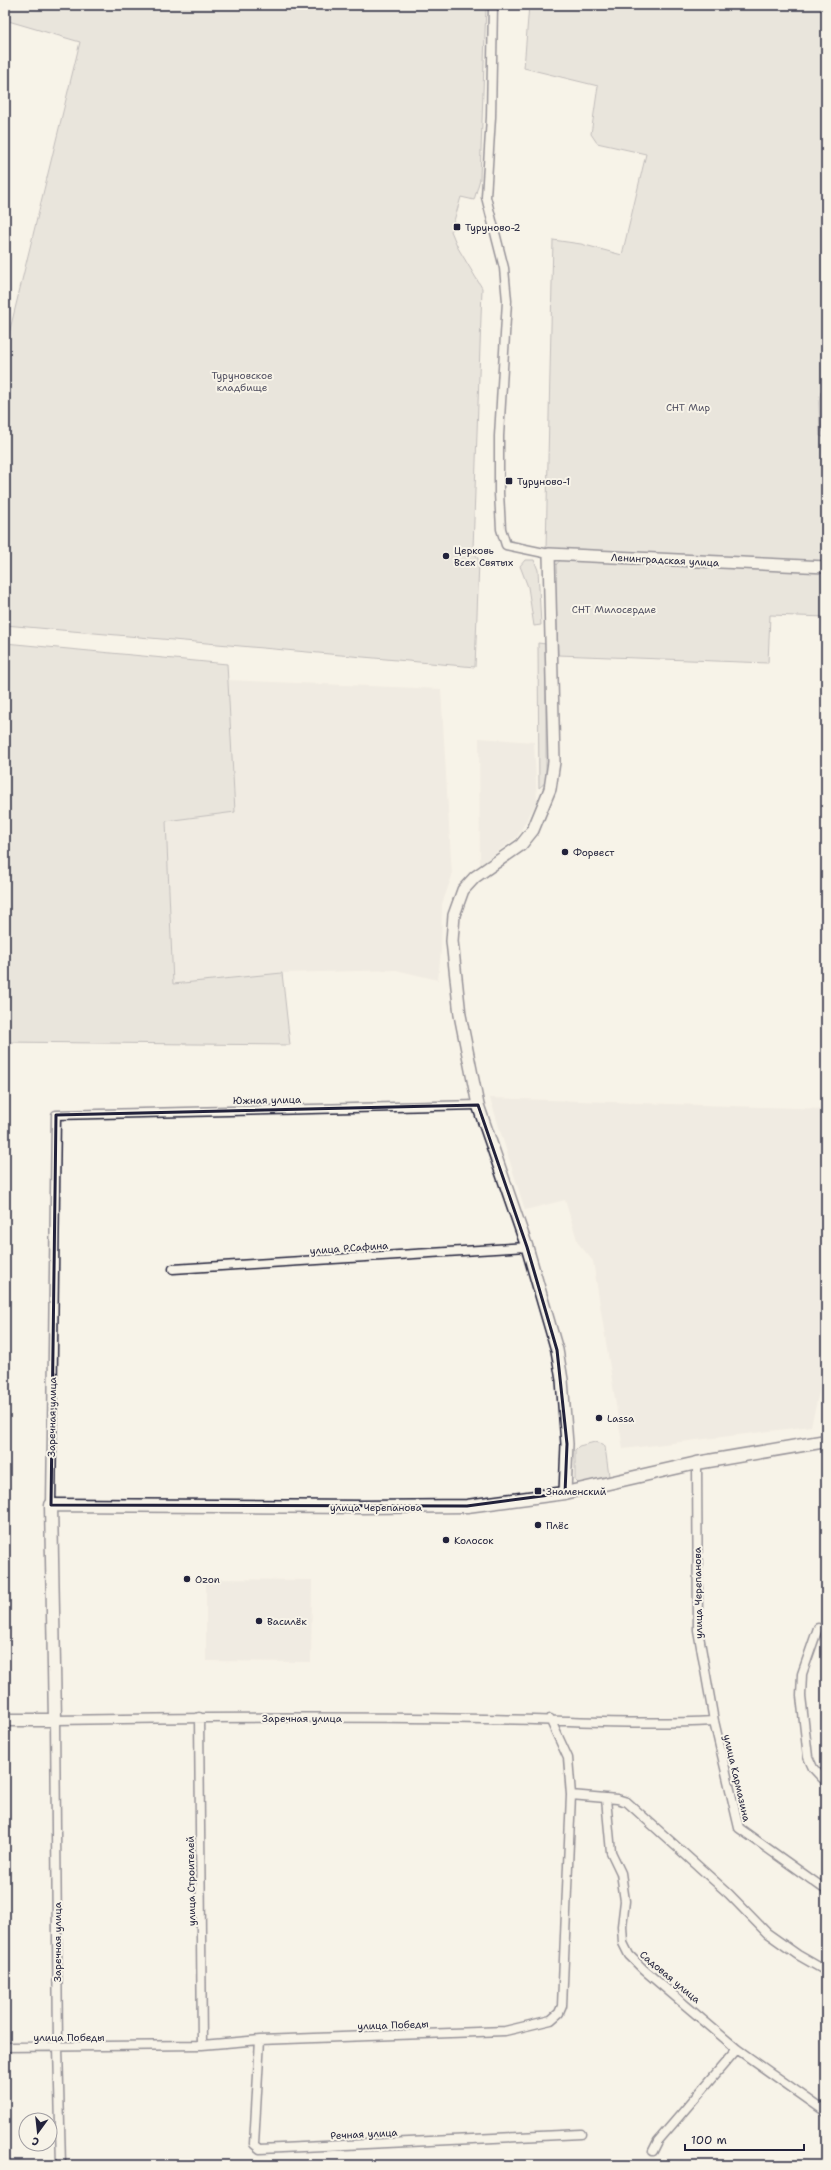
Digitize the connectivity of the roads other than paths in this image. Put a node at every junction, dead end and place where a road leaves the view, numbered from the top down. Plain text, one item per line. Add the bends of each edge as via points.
1 (493, 5) edge
2 (549, 554) junction
3 (826, 567) edge
4 (478, 1105) junction
5 (56, 1115) joint
6 (527, 1247) junction
7 (173, 1269) dead end
8 (826, 1441) edge
9 (697, 1463) junction
10 (565, 1493) junction
11 (51, 1505) junction
12 (818, 1628) dead end
13 (199, 1718) junction
14 (550, 1719) junction
15 (5, 1720) edge
16 (55, 1720) junction
17 (714, 1721) junction
18 (826, 1782) edge
19 (571, 1795) junction
20 (606, 1799) junction
21 (826, 1890) edge
22 (826, 1971) edge
23 (260, 2040) junction
24 (202, 2045) junction
25 (5, 2047) edge
26 (58, 2047) junction
27 (737, 2048) junction
28 (826, 2112) edge
29 (581, 2134) dead end
30 (653, 2150) dead end
31 (61, 2165) edge

1 - 2 street, Ленинградская улица via 491,117 486,197 504,268 507,301 499,436 501,529 506,545
2 - 3 street, Ленинградская улица
2 - 4 street via 554,762 550,789 533,830 521,845 475,877 463,890 454,915 452,941 460,1015
4 - 5 street, Южная улица
4 - 6 street
5 - 11 street, Заречная улица
6 - 7 street, улица Р.Сафина
6 - 10 street via 553,1333 562,1380 567,1444
8 - 9 main road, улица Черепанова
9 - 10 main road, улица Черепанова
9 - 17 street, улица Черепанова via 698,1630
10 - 11 main road, улица Черепанова via 500,1503 459,1506
11 - 16 main road, Заречная улица
12 - 18 street via 802,1674 801,1696 808,1757 813,1768
13 - 14 street, Заречная улица
13 - 16 street, Заречная улица
13 - 24 street, улица Строителей
14 - 17 street, Заречная улица via 661,1724
14 - 19 street, улица Победы via 568,1758
15 - 16 main road, Заречная улица
16 - 26 street, Заречная улица
17 - 21 street, улица Кармазина via 739,1828
19 - 20 street
19 - 23 street, улица Победы via 562,2006 559,2013 550,2020 505,2031
20 - 22 street via 627,1802 729,1894 767,1933 786,1948
20 - 27 street, Садовая улица via 611,1852 621,1873 625,1901 623,1943 629,1956
23 - 24 street, улица Победы
23 - 29 street, Речная улица via 254,2144 260,2149
24 - 26 street, улица Победы
25 - 26 street, улица Победы
26 - 31 street, Заречная улица
27 - 28 street, Садовая улица
27 - 30 street

